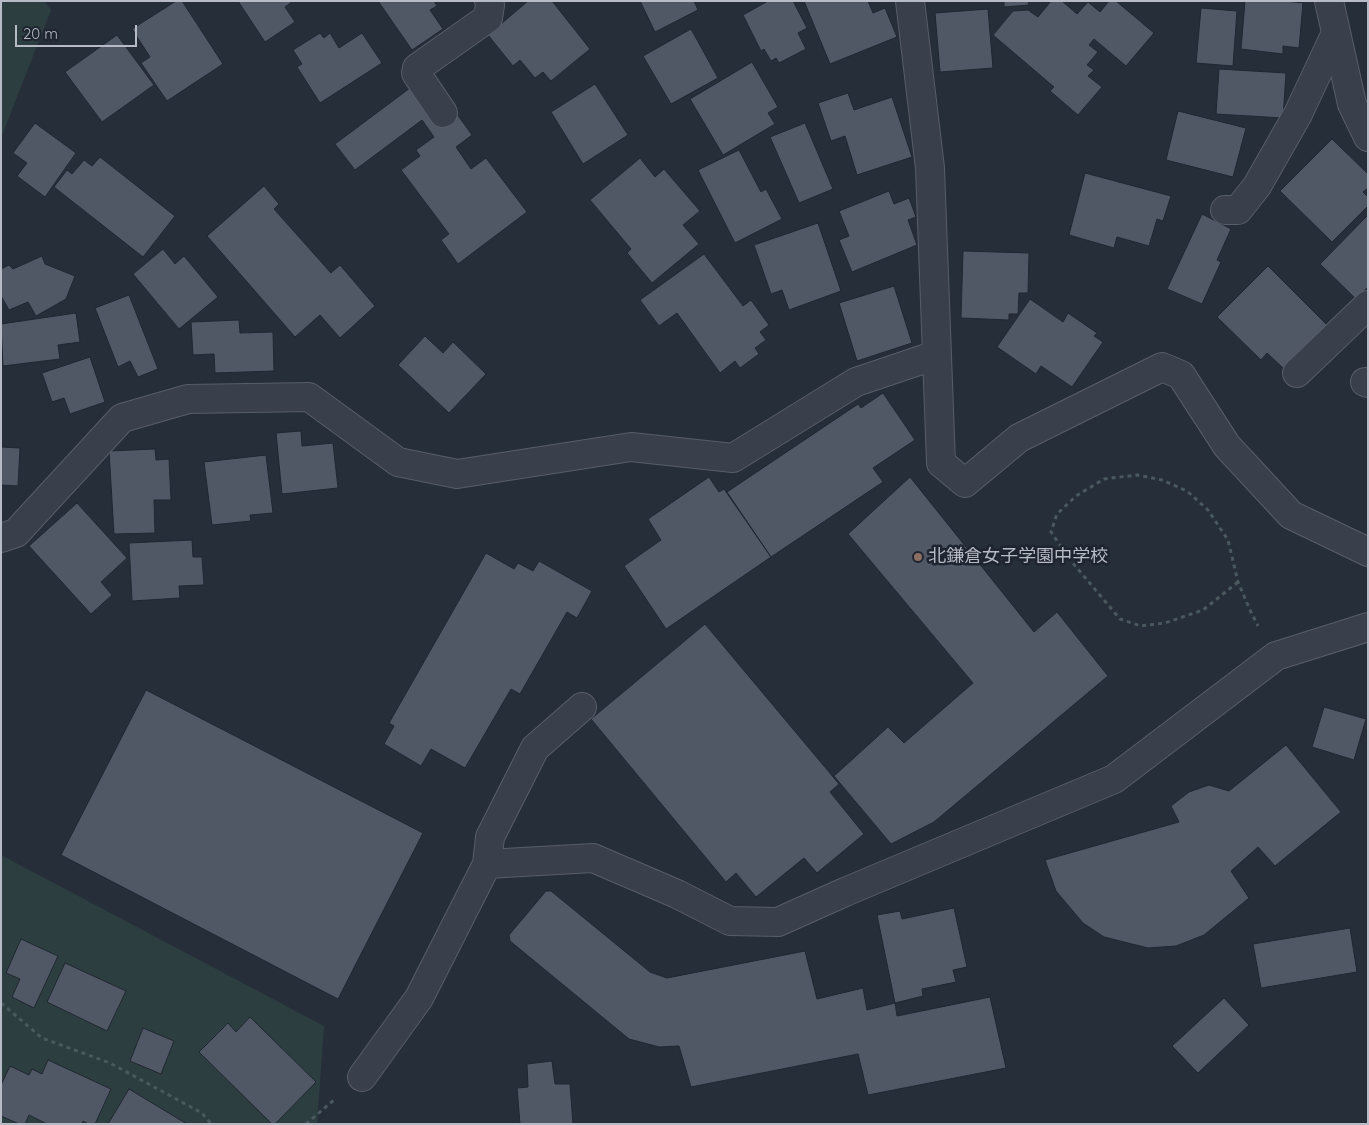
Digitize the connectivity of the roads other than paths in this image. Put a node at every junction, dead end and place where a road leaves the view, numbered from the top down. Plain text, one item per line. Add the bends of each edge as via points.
1 (489, 1) edge
2 (910, 1) edge
3 (1329, 1) edge
4 (1336, 33) junction
5 (442, 113) dead end
6 (1368, 137) edge
7 (1225, 210) dead end
8 (1368, 305) edge
9 (936, 355) junction
10 (1297, 373) dead end
11 (1, 538) edge
12 (1368, 552) edge
13 (1368, 627) edge
14 (582, 707) dead end
15 (487, 864) junction
16 (362, 1077) dead end

1 - 5 street via 488,18 417,68 416,73
2 - 9 street via 930,168
3 - 4 street
4 - 6 street via 1352,104
4 - 7 street via 1298,114 1257,186 1238,210
8 - 10 street
9 - 11 street via 856,382 733,458 631,447 457,474 398,462 309,397 188,399 122,418 16,533
9 - 12 street via 941,463 966,483 1019,438 1162,367 1181,375 1228,446 1291,515
13 - 15 street via 1276,656 1114,779 778,922 730,921 677,894 592,858
14 - 15 street via 535,748 490,837
15 - 16 street via 419,998

